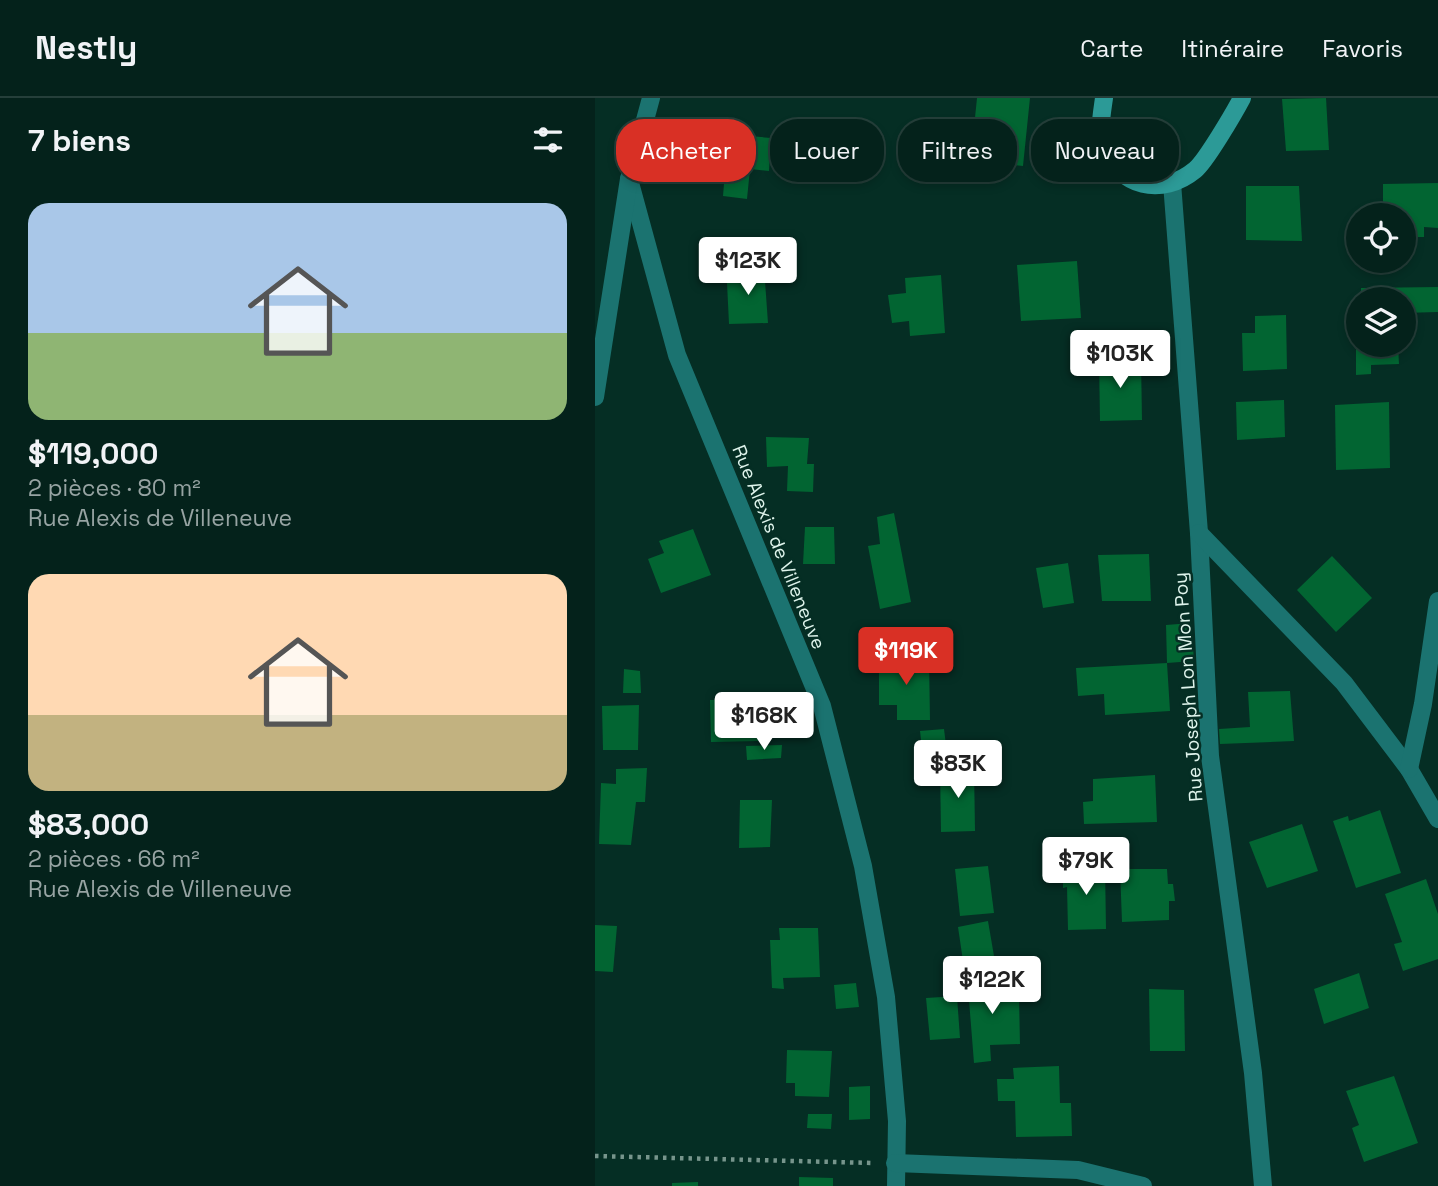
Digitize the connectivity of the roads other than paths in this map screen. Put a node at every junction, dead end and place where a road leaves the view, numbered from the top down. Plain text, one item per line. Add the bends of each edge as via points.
1 (651, 98) edge
2 (1104, 98) edge
3 (1242, 98) edge
4 (645, 119) edge
5 (629, 182) edge
6 (630, 182) edge
7 (1172, 183) junction
8 (595, 397) edge
9 (1199, 533) junction
10 (1438, 601) edge
11 (1409, 769) junction
12 (1438, 819) edge
13 (895, 1163) junction
14 (895, 1186) edge
15 (1143, 1186) edge
16 (1263, 1186) edge

1 - 4 street
2 - 7 main road via 1101,128 1112,161 1140,185
3 - 7 main road via 1197,169
5 - 8 street
6 - 13 street, Rue Alexis de Villeneuve via 677,355 822,706 863,866 886,997 897,1121
7 - 9 street, Rue Joseph Lon Mon Poy
9 - 11 street via 1344,683
9 - 16 street, Rue Joseph Lon Mon Poy via 1210,756 1253,1073
10 - 11 street
11 - 12 street
13 - 14 street, Rue Alexis de Villeneuve
13 - 15 street via 1078,1170

